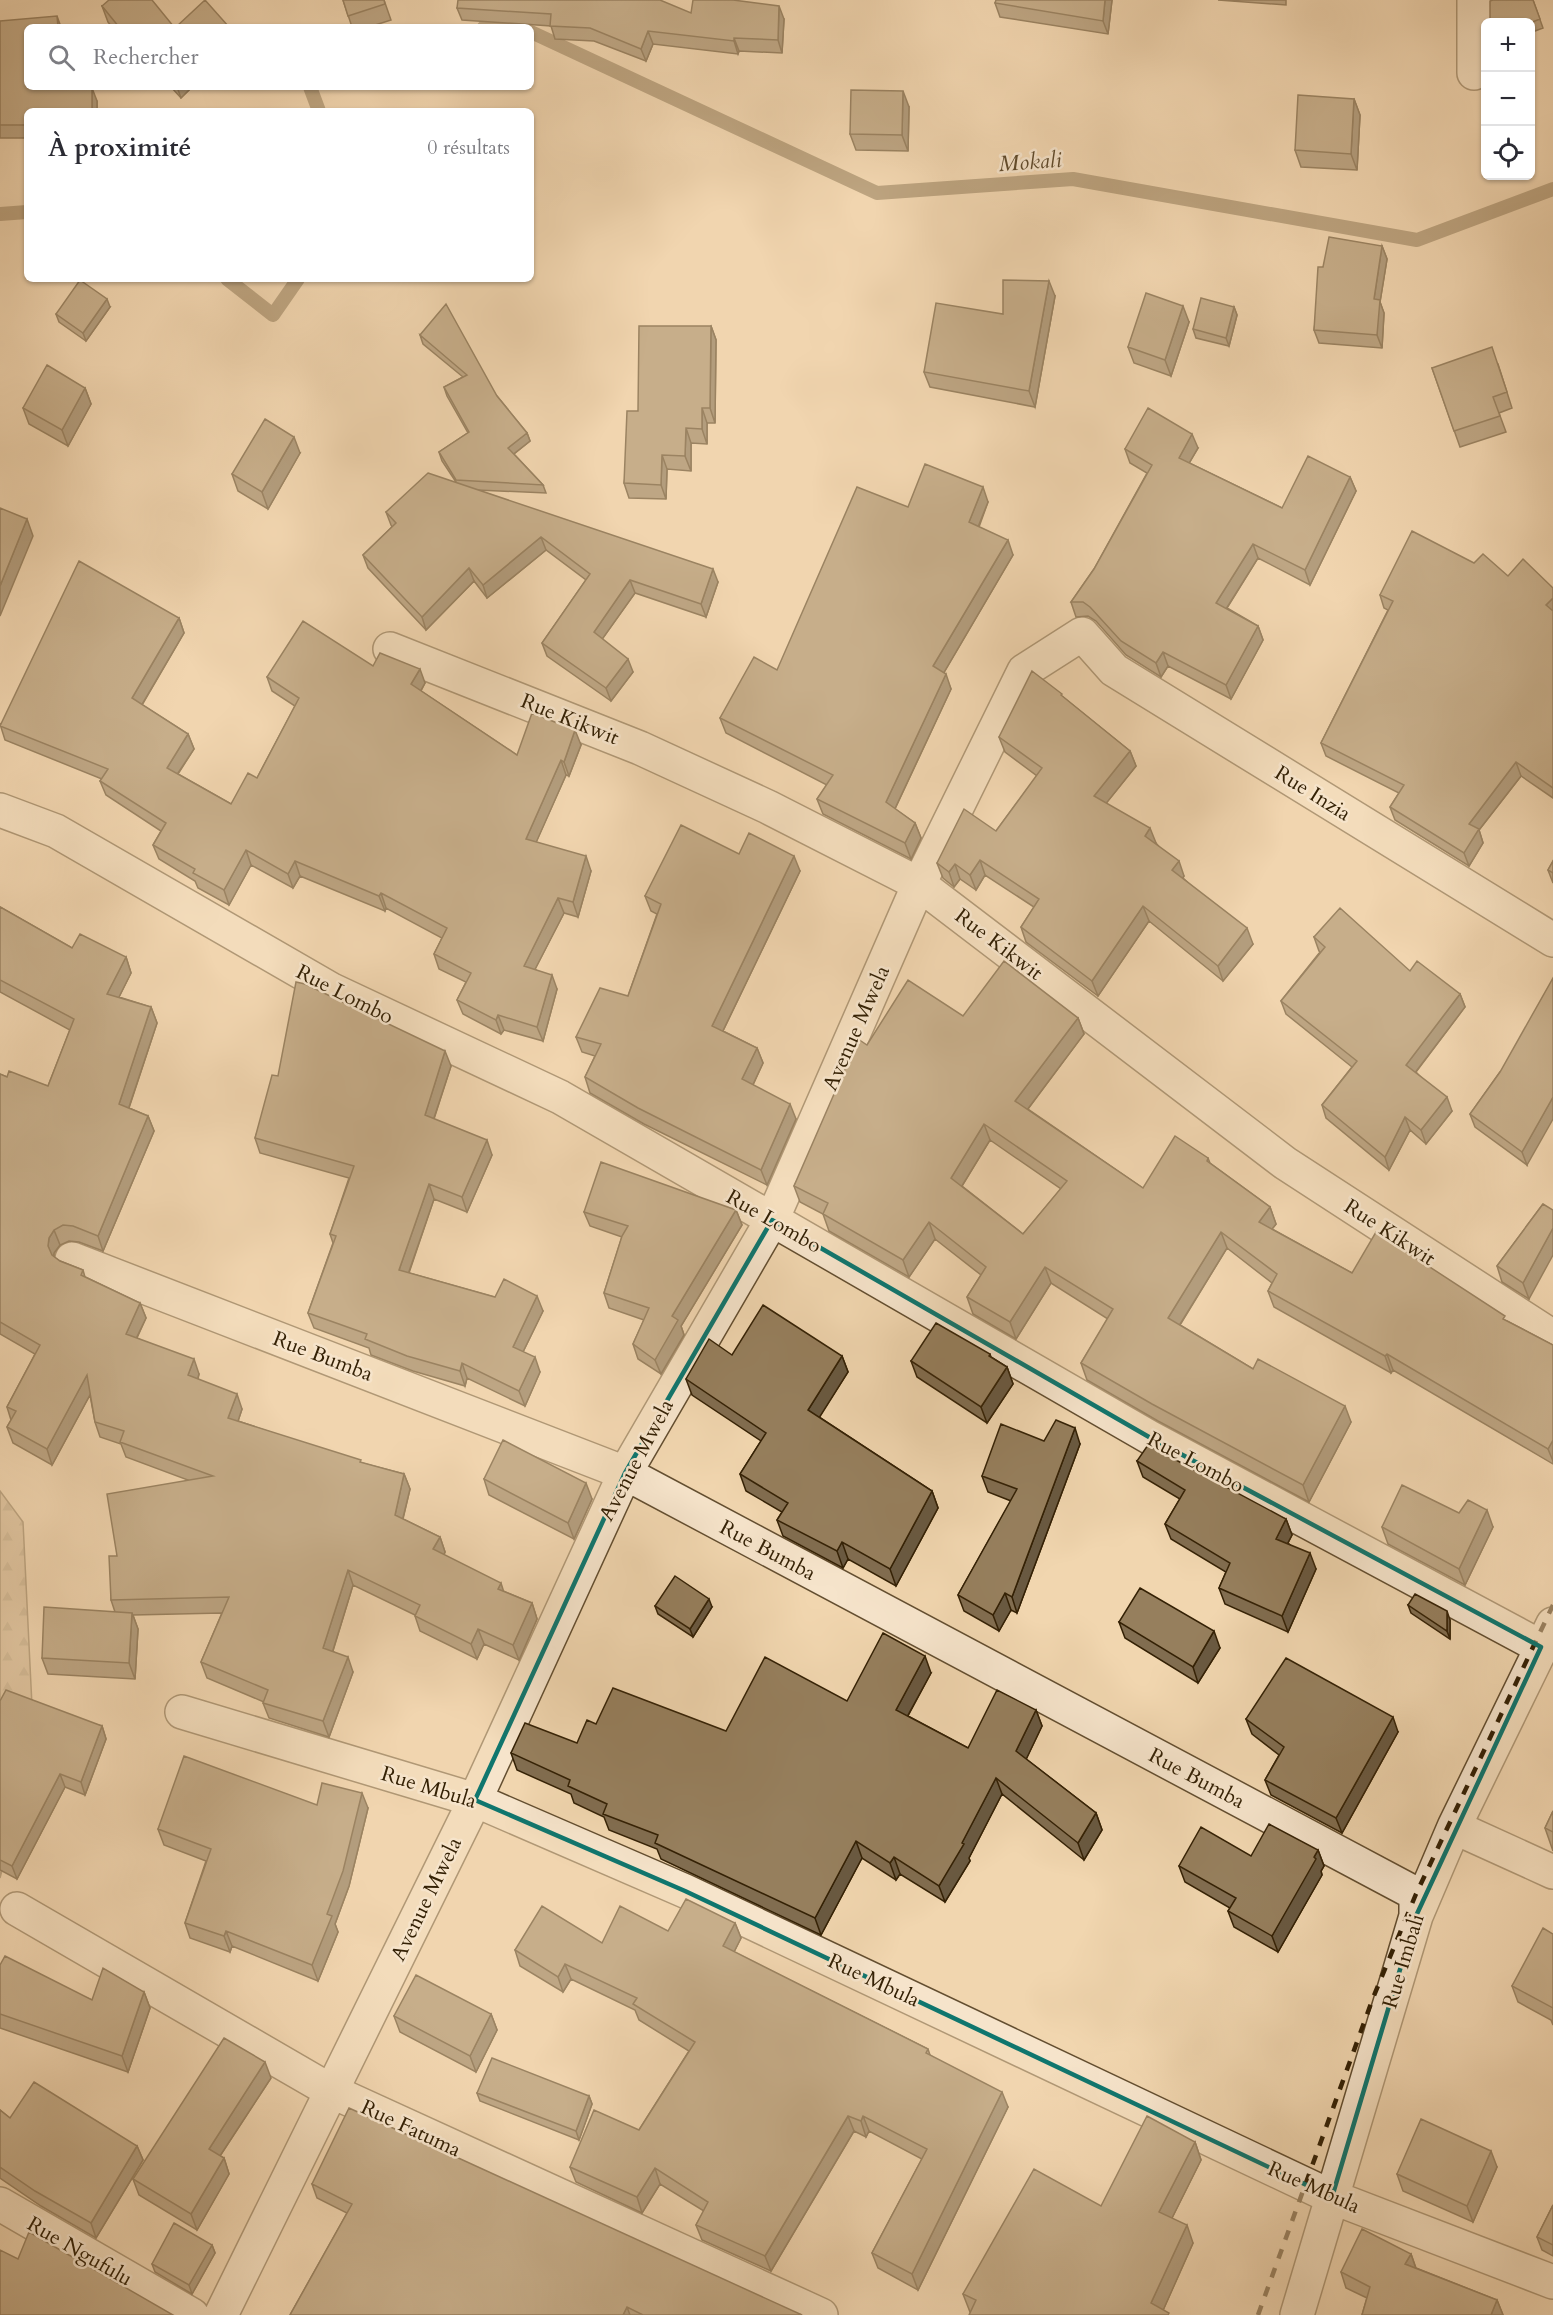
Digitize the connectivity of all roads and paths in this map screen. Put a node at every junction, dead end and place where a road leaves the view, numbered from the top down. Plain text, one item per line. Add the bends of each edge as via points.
1 (1474, 0) edge
2 (1474, 73) dead end
3 (1082, 634) joint
4 (390, 649) dead end
5 (0, 810) edge
6 (919, 884) junction
7 (1553, 940) edge
8 (772, 1220) junction
9 (72, 1258) dead end
10 (1553, 1337) edge
11 (624, 1473) junction
12 (1547, 1636) edge
13 (182, 1712) dead end
14 (475, 1800) junction
15 (1454, 1827) junction
16 (1553, 1872) edge
17 (17, 1909) dead end
18 (1416, 1916) junction
19 (331, 2091) junction
20 (1332, 2197) junction
21 (0, 2204) edge
22 (1553, 2282) edge
23 (192, 2315) edge
24 (221, 2315) edge
25 (821, 2315) edge
26 (1297, 2315) edge

1 - 2 street
3 - 6 street, Avenue Mwela via 1024,670
3 - 7 street, Rue Inzia via 1114,670
4 - 6 street, Rue Kikwit via 640,748 768,807
5 - 8 street, Rue Lombo via 56,831 332,990 560,1097
6 - 8 street, Avenue Mwela
6 - 10 street, Rue Kikwit via 1285,1163
8 - 11 street, Avenue Mwela
8 - 12 street, Rue Lombo via 1149,1437
9 - 11 street, Rue Bumba
11 - 14 street, Avenue Mwela
11 - 18 street, Rue Bumba via 1416,1894
12 - 15 street, Rue Imbali
13 - 14 street, Rue Mbula
14 - 19 street, Avenue Mwela
14 - 20 street, Rue Mbula via 685,1891
15 - 16 street
15 - 18 street, Rue Imbali
17 - 19 street, Rue Fatuma
18 - 20 street, Rue Imbali
19 - 24 street, Avenue Mwela
19 - 25 street, Rue Fatuma
20 - 22 street, Rue Mbula
20 - 26 street, Rue Imbali
21 - 23 street, Rue Ngufulu

